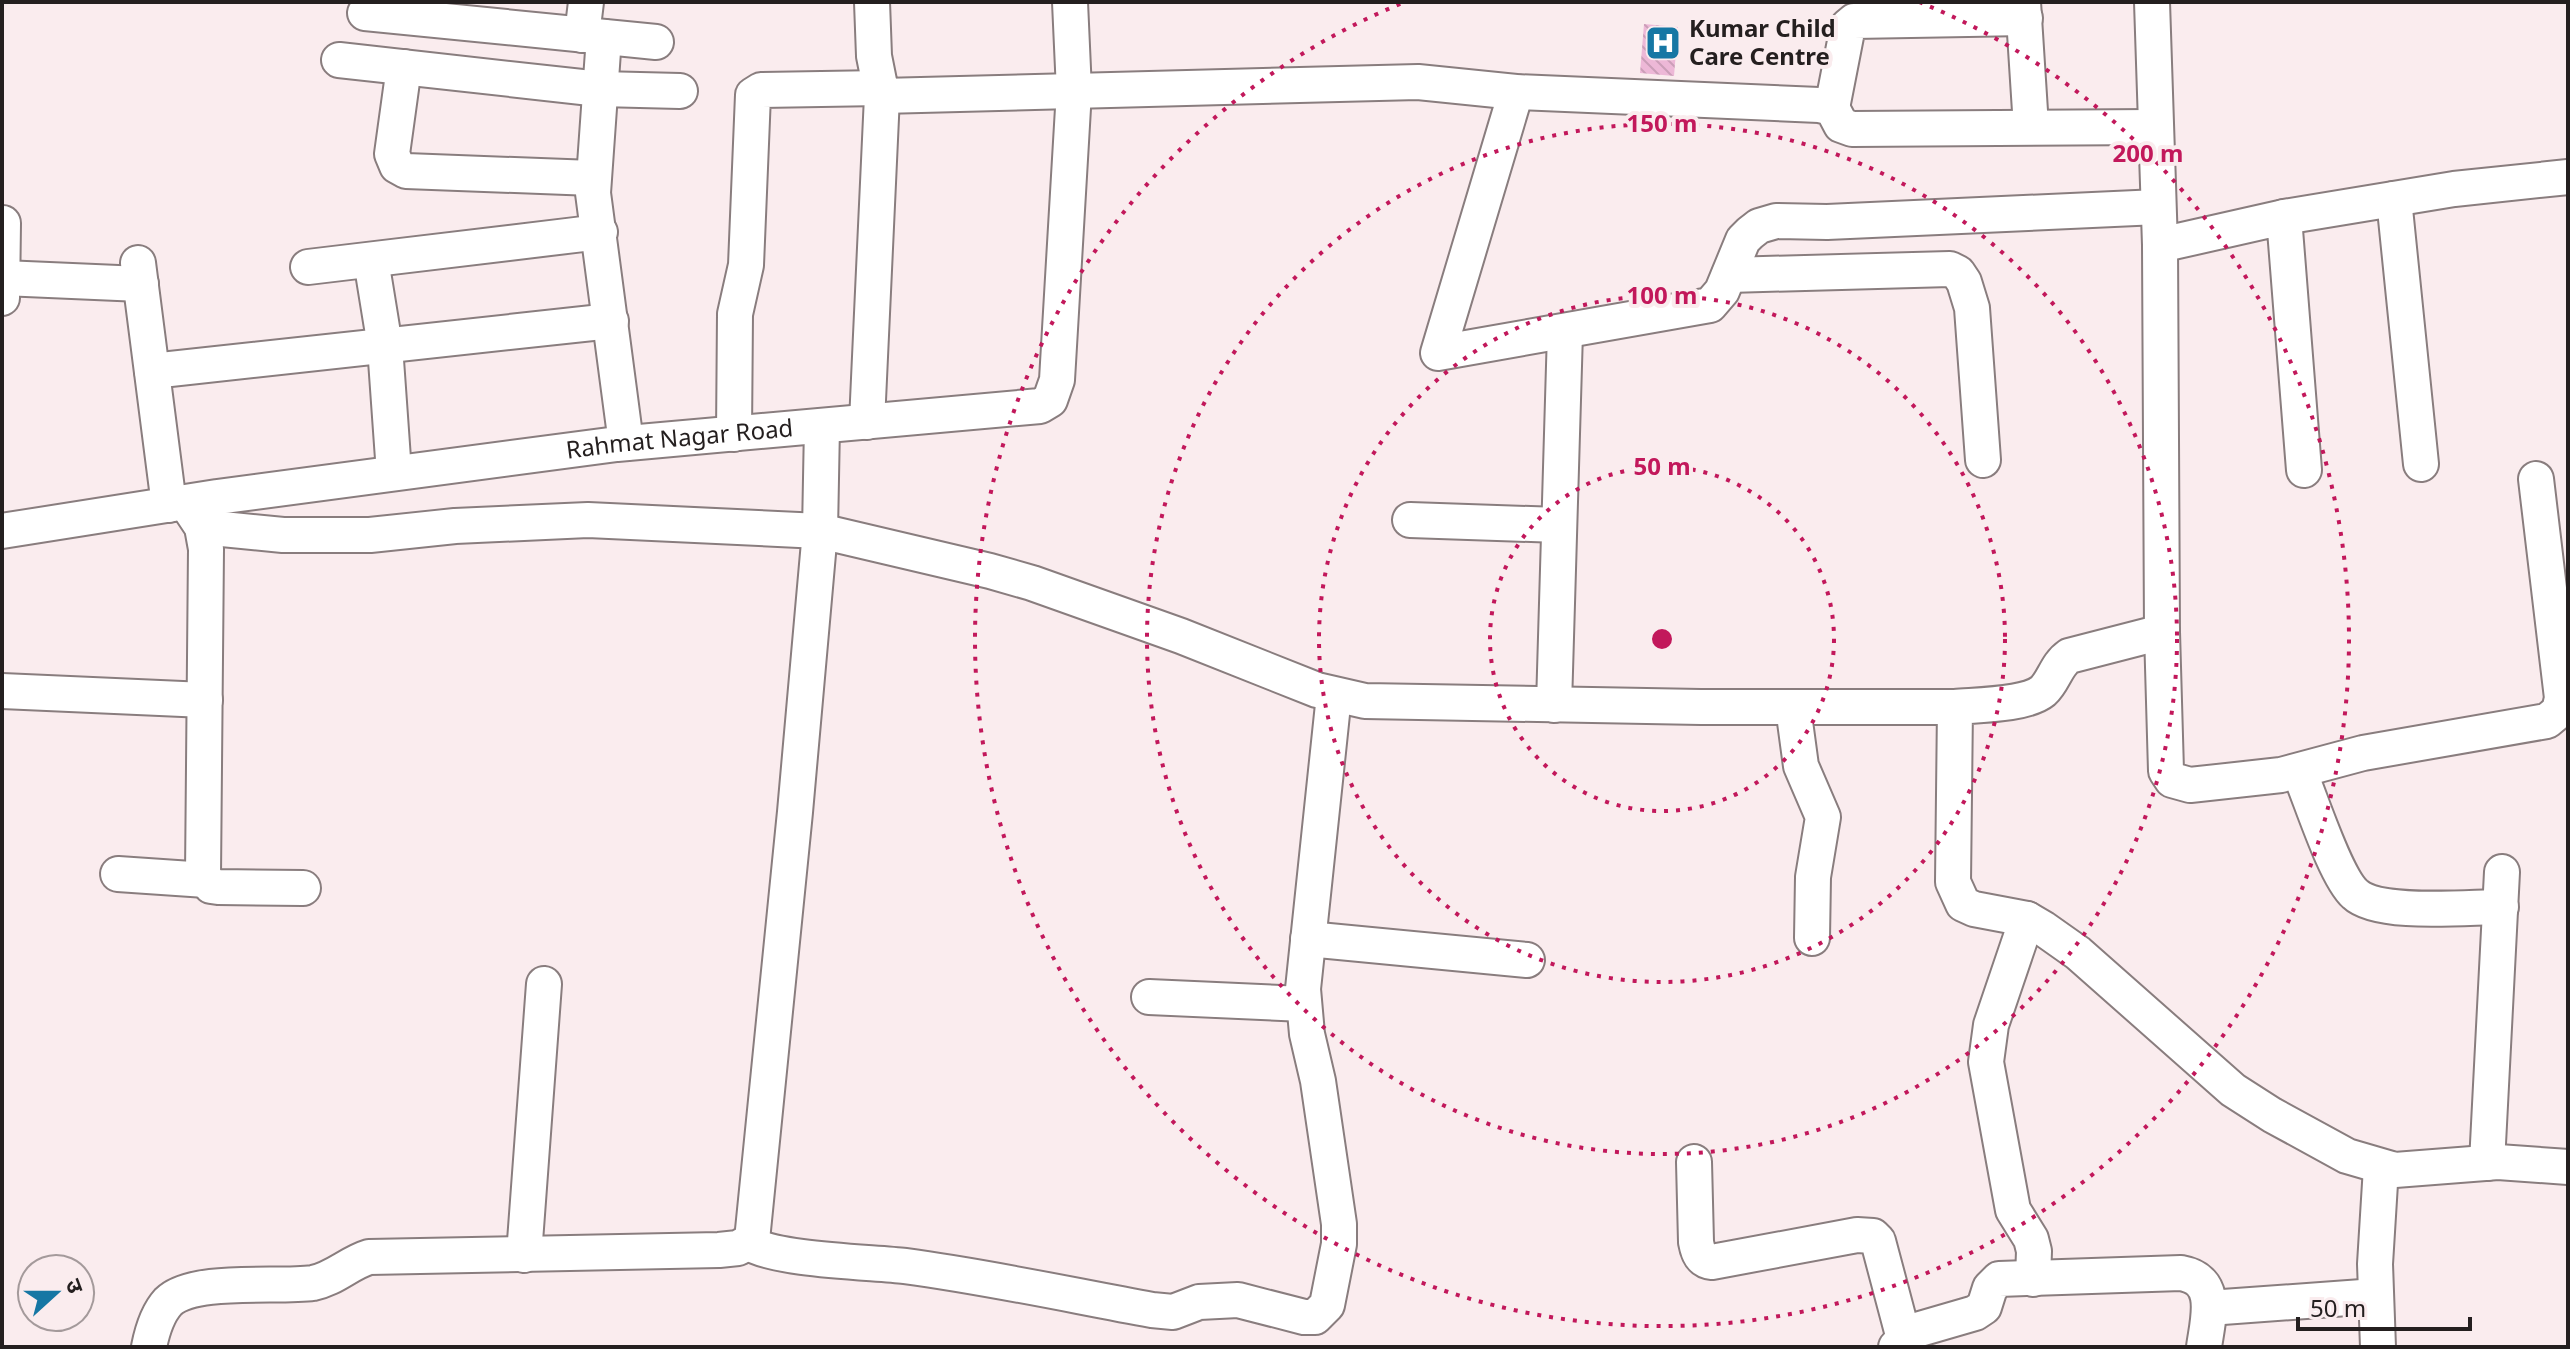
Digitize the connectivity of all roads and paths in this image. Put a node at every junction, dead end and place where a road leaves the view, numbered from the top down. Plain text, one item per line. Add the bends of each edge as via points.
1 (872, 2) edge
2 (1070, 2) edge
3 (2152, 2) edge
4 (2024, 10) edge
5 (365, 13) dead end
6 (591, 25) edge
7 (656, 42) dead end
8 (339, 60) dead end
9 (404, 67) junction
10 (600, 89) junction
11 (680, 91) dead end
12 (1074, 91) junction
13 (881, 92) junction
14 (1516, 92) junction
15 (1832, 108) junction
16 (2031, 127) junction
17 (2154, 127) junction
18 (2568, 177) edge
19 (593, 178) junction
20 (2394, 199) junction
21 (2158, 207) junction
22 (2284, 217) junction
23 (3, 223) edge
24 (600, 232) junction
25 (2160, 245) junction
26 (371, 260) junction
27 (308, 267) dead end
28 (1729, 275) junction
29 (3, 278) edge
30 (2, 298) edge
31 (611, 321) junction
32 (1565, 332) junction
33 (385, 346) junction
34 (152, 371) junction
35 (867, 422) junction
36 (822, 426) junction
37 (734, 434) junction
38 (626, 443) junction
39 (1983, 460) dead end
40 (2421, 464) dead end
41 (2304, 470) dead end
42 (394, 473) junction
43 (2536, 479) dead end
44 (185, 511) junction
45 (1410, 520) dead end
46 (1559, 525) junction
47 (2, 531) edge
48 (820, 531) junction
49 (2162, 632) junction
50 (2, 691) edge
51 (1334, 695) junction
52 (205, 700) junction
53 (1554, 705) junction
54 (1793, 707) junction
55 (1955, 707) junction
56 (2299, 771) junction
57 (2502, 872) dead end
58 (118, 874) dead end
59 (206, 880) junction
60 (303, 888) dead end
61 (2501, 907) junction
62 (2027, 919) junction
63 (1812, 938) dead end
64 (1308, 939) junction
65 (1527, 960) dead end
66 (544, 984) dead end
67 (1149, 997) dead end
68 (1304, 1004) junction
69 (1694, 1162) dead end
70 (2487, 1163) junction
71 (2381, 1167) junction
72 (2568, 1167) edge
73 (749, 1243) junction
74 (524, 1255) junction
75 (2033, 1279) junction
76 (2376, 1296) junction
77 (2209, 1308) junction
78 (1900, 1343) edge
79 (149, 1347) edge
80 (2204, 1347) edge
81 (2378, 1347) edge

1 - 13 street
2 - 12 street
3 - 17 street
4 - 15 street via 1854,21 1848,26
4 - 16 street
5 - 6 street
6 - 7 street
6 - 10 street
8 - 9 street
9 - 10 street
9 - 19 street via 392,154 397,166 406,171
10 - 11 street
10 - 19 street
12 - 13 street
12 - 14 street via 1418,82
12 - 35 street, Rahmat Nagar Road via 1057,380 1050,400 1023,409
13 - 35 street
13 - 37 street via 761,90 753,95 746,265 735,314
14 - 15 street
14 - 32 street via 1438,353
15 - 16 street via 1841,125 1852,129
16 - 17 street
17 - 21 street
18 - 20 street
19 - 24 street
20 - 22 street
20 - 40 street
21 - 25 street
21 - 28 street via 1776,221 1759,226 1743,240
22 - 25 street
22 - 41 street
23 - 29 street
24 - 26 street
24 - 31 street
25 - 49 street
26 - 27 street
26 - 33 street
28 - 32 street via 1717,298 1701,309
28 - 39 street via 1950,269 1958,273 1972,308
29 - 30 street
29 - 34 street via 139,273
31 - 33 street
31 - 38 street
32 - 46 street
33 - 34 street
33 - 42 street
34 - 44 street
35 - 36 street, Rahmat Nagar Road
36 - 37 street, Rahmat Nagar Road
36 - 48 street
37 - 38 street, Rahmat Nagar Road
38 - 42 street, Rahmat Nagar Road
42 - 44 street, Rahmat Nagar Road
43 - 56 street via 2562,698 2559,711 2533,725 2363,753
44 - 47 street, Rahmat Nagar Road
44 - 48 street via 283,535 370,535 588,520
44 - 52 street via 206,549
45 - 46 street
46 - 53 street
48 - 51 street via 1018,579
48 - 73 street via 755,1232
49 - 55 street via 2069,656 2042,691 2030,697
49 - 56 street via 2166,771 2172,780 2190,785
50 - 52 street
51 - 53 street via 1365,701
51 - 64 street
52 - 59 street
53 - 54 street
54 - 55 street
54 - 63 street via 1801,766 1823,817 1813,877
55 - 62 street via 1956,893 1974,909
56 - 61 street via 2343,882 2357,897 2391,908
57 - 61 street
58 - 59 street
59 - 60 street via 218,887
61 - 70 street
62 - 71 street via 2078,953 2233,1090 2347,1156
62 - 75 street via 1991,1025 1986,1062 2013,1210 2034,1251
64 - 65 street
64 - 68 street
66 - 74 street
67 - 68 street
68 - 73 street via 1339,1224 1327,1305 1315,1317 1238,1300 1205,1301 1173,1312 1152,1310 908,1266 779,1253
69 - 78 street via 1696,1242 1703,1259 1712,1262 1873,1236
70 - 71 street via 2411,1170
70 - 72 street
71 - 76 street
73 - 74 street via 719,1250
74 - 79 street via 369,1257 318,1282 196,1289 166,1304
75 - 77 street via 2181,1273 2202,1282
75 - 78 street via 1999,1279 1975,1313 1913,1331
76 - 77 street
76 - 81 street
77 - 80 street

